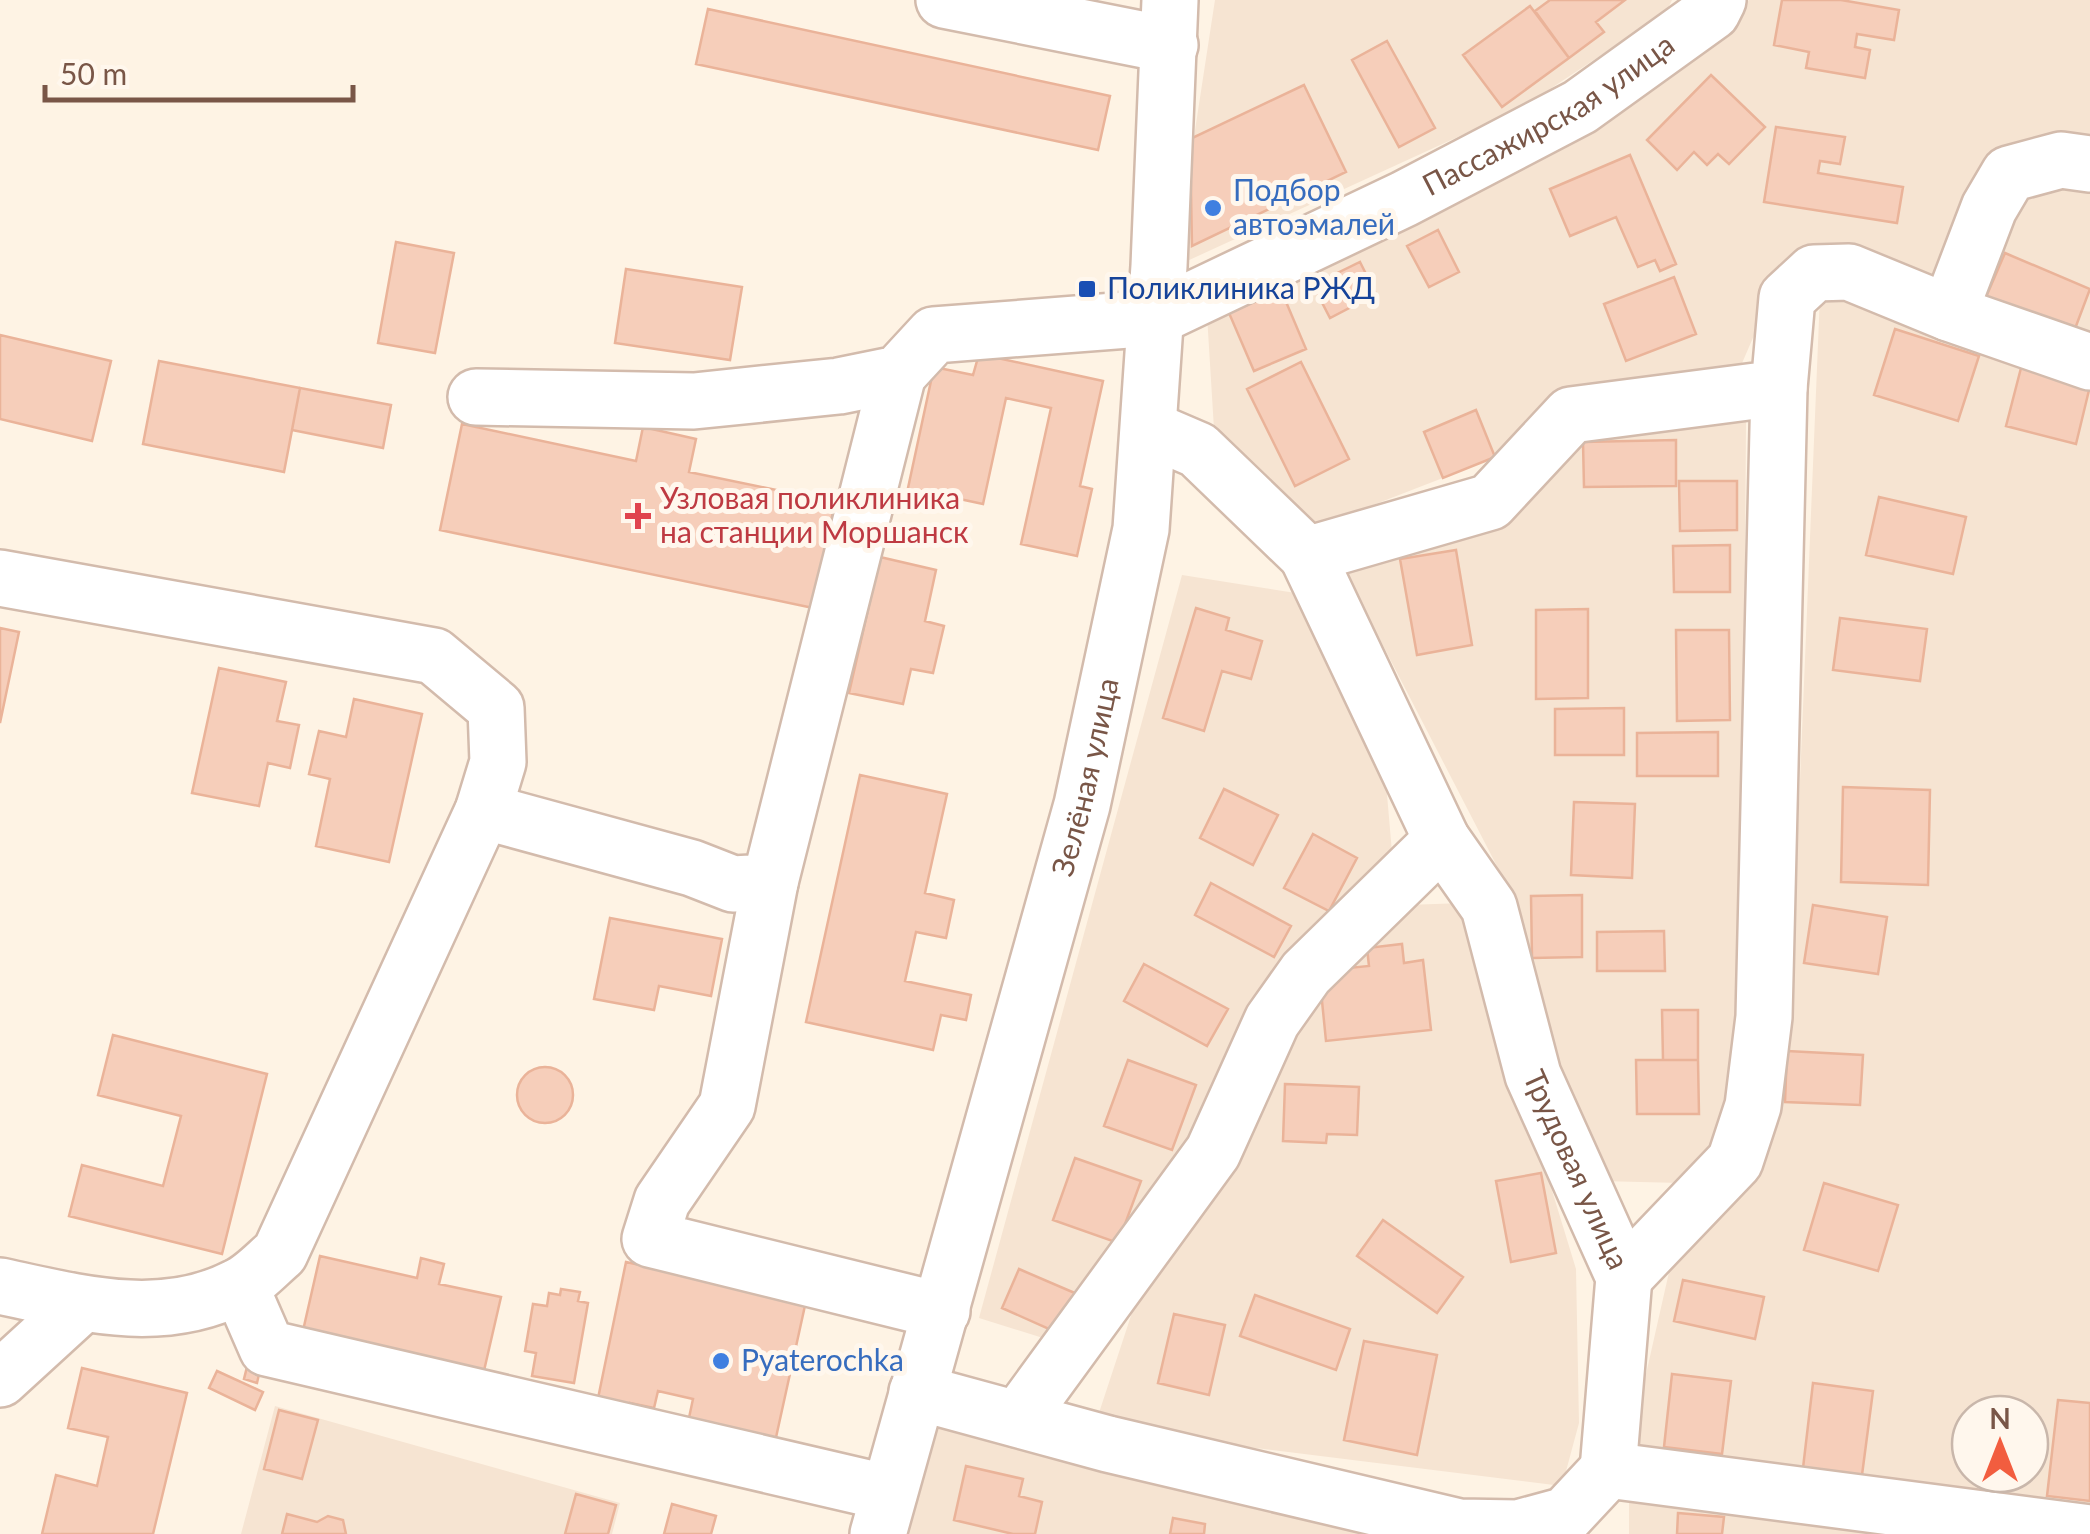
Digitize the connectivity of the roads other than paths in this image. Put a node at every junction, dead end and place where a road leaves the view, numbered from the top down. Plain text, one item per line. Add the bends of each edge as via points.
1 (944, 0) edge
2 (1718, 0) edge
3 (1170, 22) edge
4 (2090, 164) edge
5 (1949, 314) junction
6 (1154, 318) junction
7 (2090, 362) edge
8 (898, 374) junction
9 (1778, 388) junction
10 (476, 396) dead end
11 (1149, 429) junction
12 (1307, 555) junction
13 (0, 578) edge
14 (484, 811) junction
15 (1442, 840) junction
16 (770, 882) junction
17 (1624, 1277) junction
18 (0, 1286) edge
19 (240, 1286) junction
20 (82, 1304) junction
21 (942, 1311) junction
22 (0, 1379) edge
23 (918, 1392) junction
24 (1018, 1420) junction
25 (1608, 1470) junction
26 (884, 1514) edge
27 (1570, 1524) edge
28 (1464, 1530) edge
29 (2090, 1533) edge

1 - 3 street
2 - 6 street, Пассажирская улица via 1712,12 1580,108
3 - 6 street, Зелёная улица
4 - 5 street via 2061,160 2010,174 1989,208
5 - 7 street
5 - 9 street via 1850,272 1814,273 1787,298
6 - 8 street via 934,334
6 - 11 street, Зелёная улица
8 - 10 street via 694,401
8 - 16 street
9 - 12 street via 1571,415 1490,502
9 - 17 street via 1764,1017 1754,1106 1735,1161
11 - 12 street via 1198,450
11 - 21 street, Зелёная улица via 1140,529 1112,680
12 - 15 street, Трудовая улица
13 - 14 street via 434,656 496,708 498,762
14 - 16 street via 734,884
14 - 19 street via 280,1253
15 - 17 street, Трудовая улица via 1489,907 1533,1075
15 - 24 street via 1306,974 1272,1021 1213,1152
16 - 21 street via 727,1106 662,1200 650,1239
17 - 25 street, Трудовая улица
18 - 20 street
19 - 20 street via 182,1308
19 - 26 street via 267,1348
20 - 22 street
21 - 23 street, Зелёная улица
23 - 24 street
23 - 26 street, Зелёная улица
24 - 28 street
25 - 27 street
25 - 29 street
27 - 28 street

